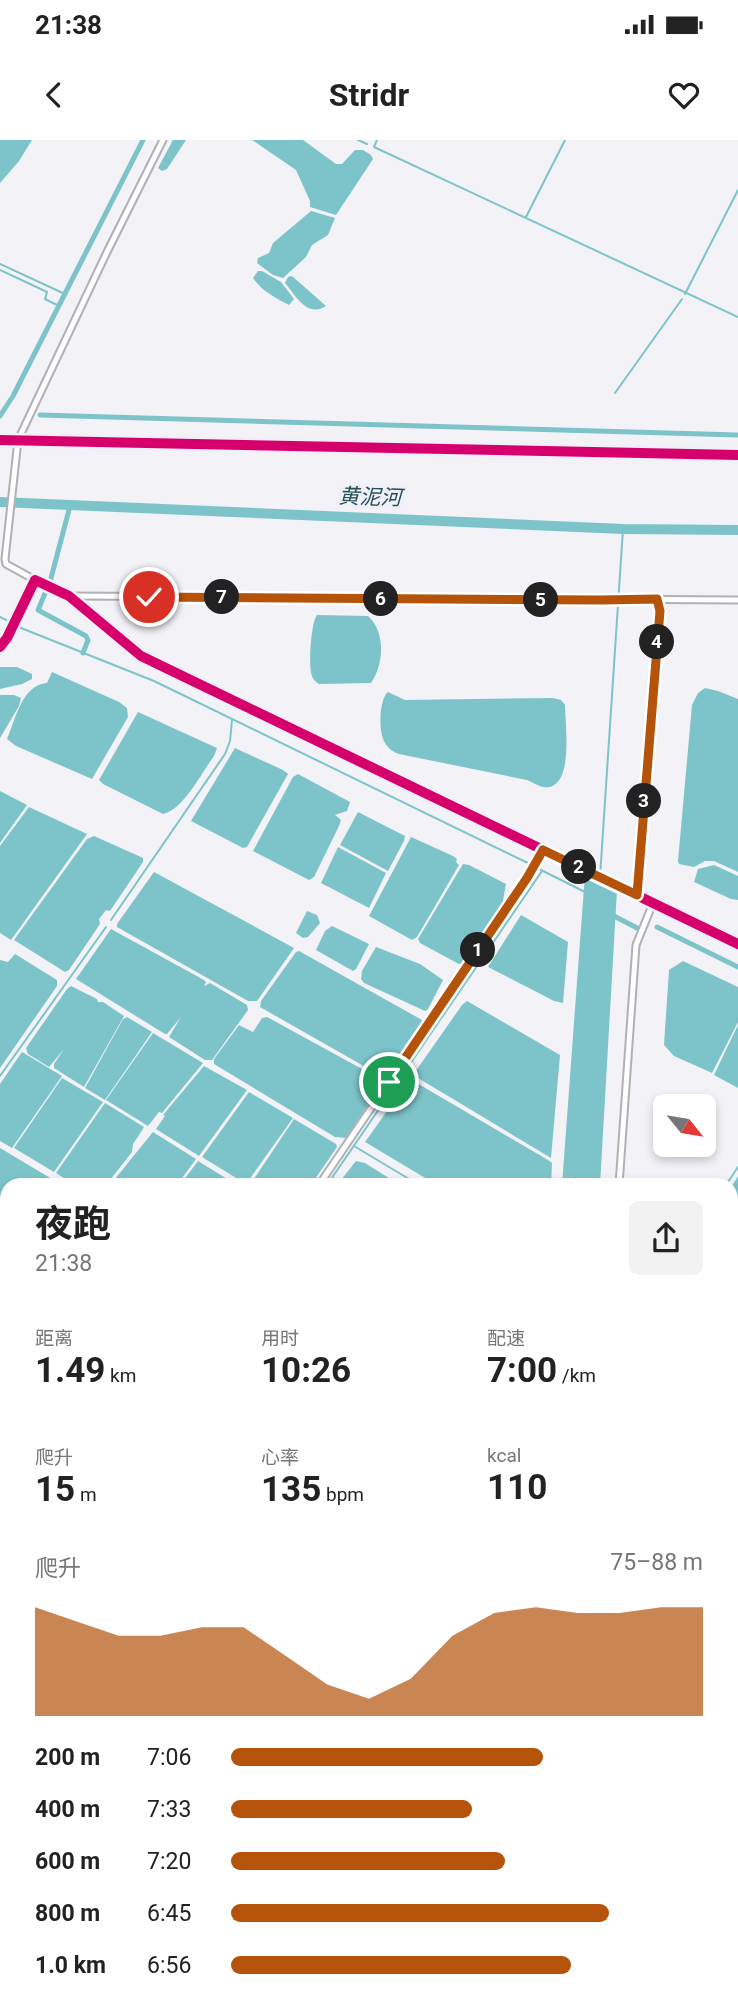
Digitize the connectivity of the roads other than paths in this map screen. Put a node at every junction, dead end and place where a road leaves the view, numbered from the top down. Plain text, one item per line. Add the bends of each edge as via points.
1 (163, 140) edge
2 (0, 440) edge
3 (18, 440) junction
4 (738, 455) edge
5 (34, 580) junction
6 (69, 596) junction
7 (657, 599) junction
8 (738, 600) edge
9 (0, 647) edge
10 (543, 850) junction
11 (637, 895) junction
12 (653, 903) junction
13 (738, 944) edge
14 (324, 1178) edge
15 (619, 1178) edge

1 - 3 street
2 - 3 street
3 - 4 street
3 - 5 street via 6,564
5 - 6 street
5 - 9 street
6 - 7 street
6 - 10 street via 141,656
7 - 8 street
7 - 11 street via 660,611
10 - 11 street
10 - 14 street
11 - 12 street
12 - 13 street
12 - 15 street via 636,945

